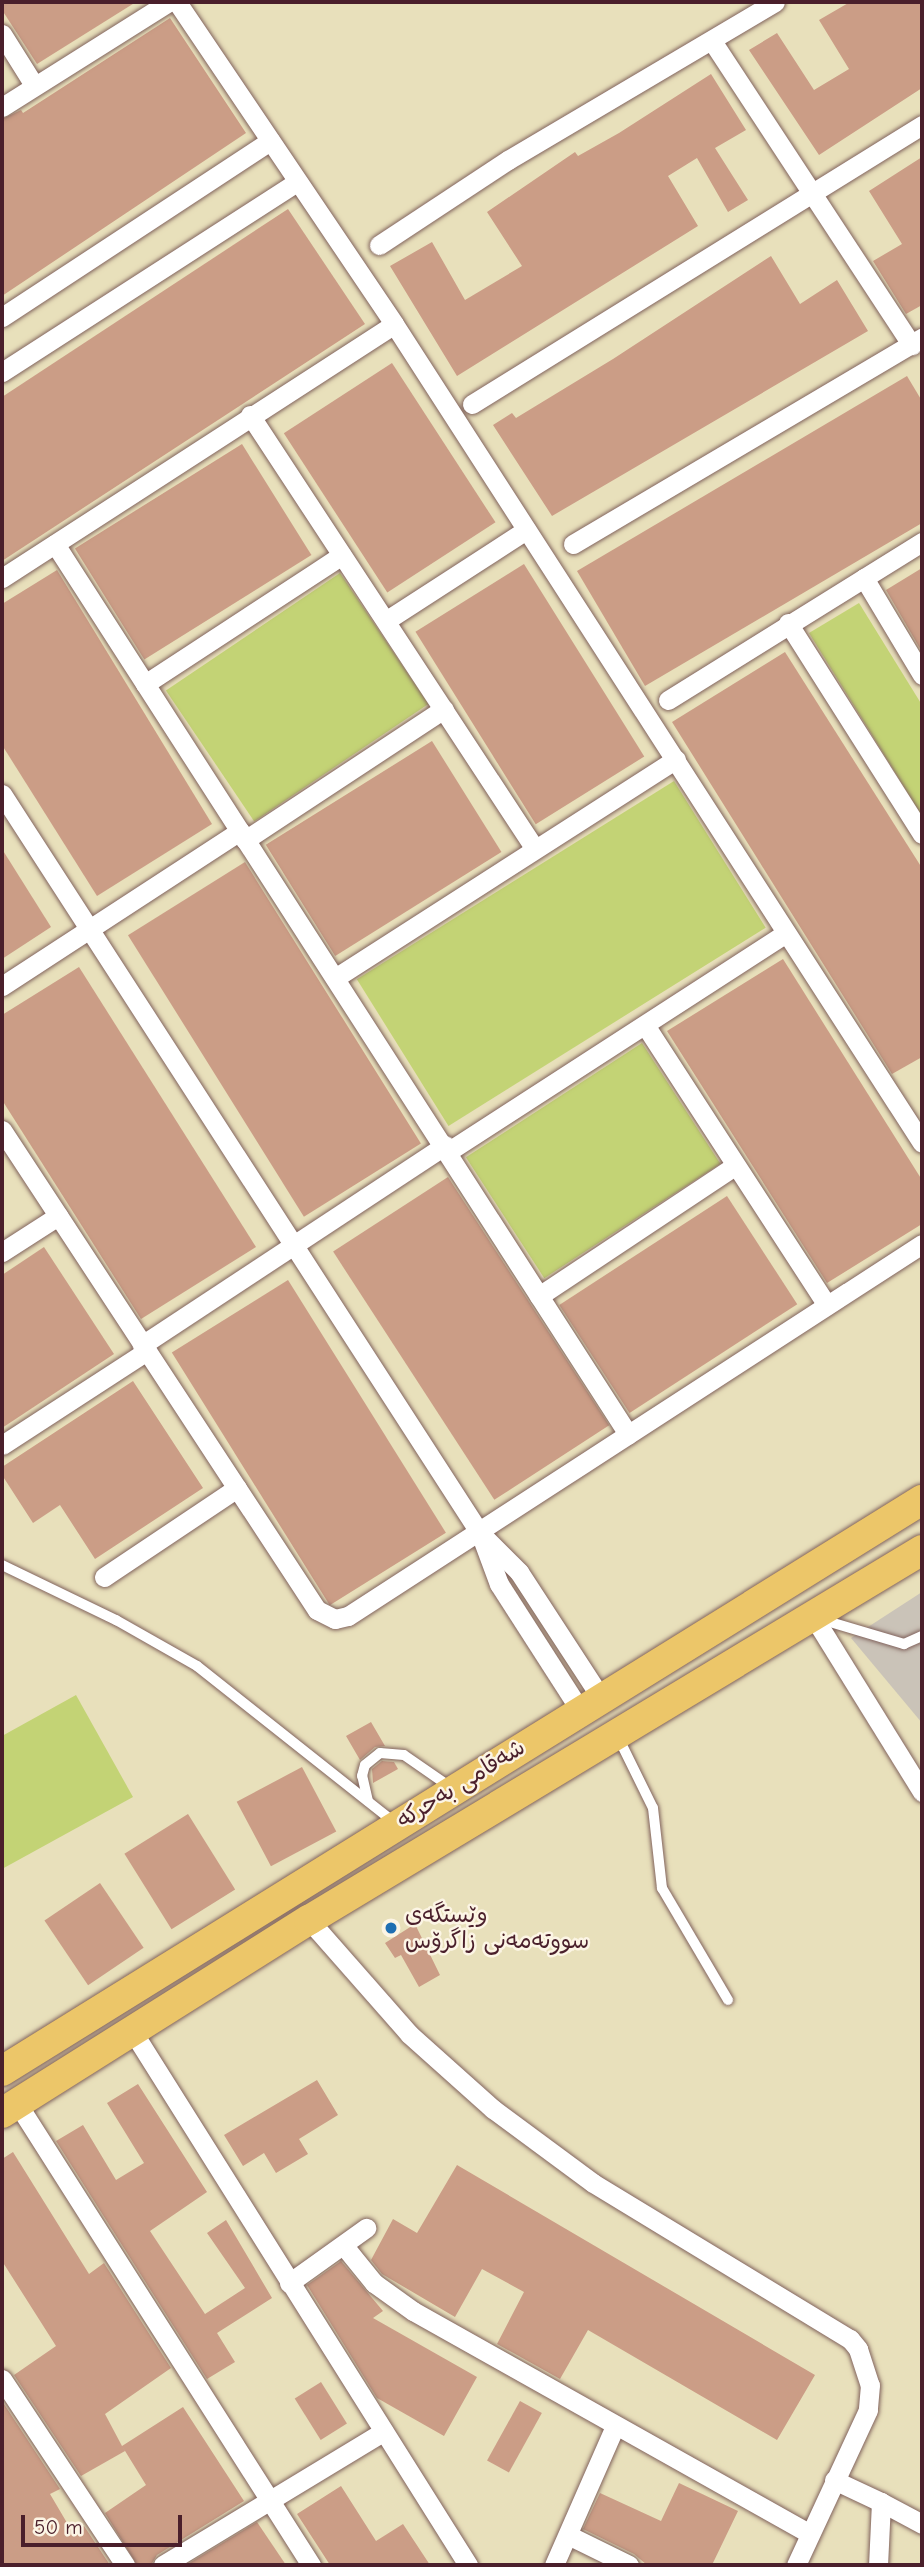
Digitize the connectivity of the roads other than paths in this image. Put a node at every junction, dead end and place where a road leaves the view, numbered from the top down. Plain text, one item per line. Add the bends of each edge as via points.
1 (169, 2) edge
2 (177, 2) edge
3 (775, 2) edge
4 (2, 34) edge
5 (712, 41) junction
6 (34, 85) junction
7 (2, 107) edge
8 (922, 125) edge
9 (270, 142) junction
10 (297, 182) junction
11 (814, 194) junction
12 (379, 244) dead end
13 (2, 317) edge
14 (394, 324) junction
15 (919, 343) edge
16 (2, 372) edge
17 (472, 404) dead end
18 (250, 415) junction
19 (526, 530) junction
20 (922, 542) edge
21 (55, 544) junction
22 (573, 544) dead end
23 (342, 555) junction
24 (2, 578) edge
25 (864, 578) junction
26 (387, 620) junction
27 (788, 623) junction
28 (922, 675) edge
29 (145, 684) junction
30 (668, 700) dead end
31 (444, 709) junction
32 (676, 759) junction
33 (2, 794) edge
34 (922, 834) edge
35 (243, 836) junction
36 (535, 849) junction
37 (90, 929) junction
38 (785, 934) junction
39 (335, 978) junction
40 (2, 986) edge
41 (645, 1025) junction
42 (2, 1130) edge
43 (922, 1143) edge
44 (447, 1148) junction
45 (735, 1166) junction
46 (58, 1216) junction
47 (922, 1244) edge
48 (291, 1245) junction
49 (2, 1252) edge
50 (539, 1296) junction
51 (827, 1304) junction
52 (145, 1348) junction
53 (628, 1434) junction
54 (2, 1445) edge
55 (237, 1488) junction
56 (922, 1500) edge
57 (479, 1532) junction
58 (922, 1549) edge
59 (2, 1565) edge
60 (104, 1577) dead end
61 (813, 1616) junction
62 (922, 1636) edge
63 (591, 1704) junction
64 (617, 1734) junction
65 (453, 1789) junction
66 (922, 1792) edge
67 (368, 1801) junction
68 (397, 1824) junction
69 (309, 1920) junction
70 (728, 2000) dead end
71 (133, 2032) junction
72 (2, 2071) edge
73 (9, 2108) edge
74 (366, 2228) dead end
75 (344, 2246) junction
76 (289, 2283) junction
77 (2, 2379) edge
78 (615, 2426) junction
79 (384, 2431) junction
80 (834, 2480) junction
81 (268, 2501) junction
82 (881, 2502) junction
83 (922, 2524) edge
84 (809, 2533) junction
85 (568, 2535) junction
86 (125, 2565) edge
87 (163, 2565) edge
88 (311, 2565) edge
89 (468, 2565) edge
90 (554, 2565) edge
91 (629, 2565) edge
92 (796, 2565) edge
93 (878, 2565) edge

1 - 6 street
2 - 9 street
3 - 5 street
4 - 6 street
5 - 11 street
5 - 12 street via 508,160
6 - 7 street
8 - 11 street
9 - 10 street
9 - 13 street
10 - 14 street
10 - 16 street
11 - 15 street
11 - 17 street
14 - 18 street
14 - 19 street
15 - 22 street
18 - 21 street
18 - 23 street
19 - 26 street
19 - 32 street
20 - 25 street
21 - 24 street
21 - 29 street
23 - 26 street
23 - 29 street
25 - 27 street
25 - 28 street
26 - 31 street
27 - 30 street
27 - 34 street
29 - 35 street
31 - 35 street
31 - 36 street
32 - 36 street
32 - 38 street
33 - 37 street
35 - 37 street
35 - 39 street
36 - 39 street
37 - 40 street
37 - 48 street
38 - 41 street
38 - 43 street
39 - 44 street
41 - 44 street
41 - 45 street
42 - 46 street
44 - 48 street
44 - 50 street
45 - 50 street
45 - 51 street
46 - 49 street
46 - 52 street
47 - 51 street
48 - 52 street
48 - 57 street
50 - 53 street
51 - 53 street
52 - 54 street
52 - 55 street
53 - 57 street
55 - 57 street via 317,1610 328,1618 348,1616
55 - 60 street
56 - 63 main road, شەقامی بەحرکە
57 - 63 street via 519,1572
58 - 61 main road, شەقامی بەحرکە
59 - 67 lane via 116,1620 197,1667
61 - 62 lane via 904,1644
61 - 64 main road, شەقامی بەحرکە
61 - 66 street
63 - 65 main road, شەقامی بەحرکە
64 - 69 main road, شەقامی بەحرکە
64 - 70 lane via 653,1808 662,1888
65 - 67 lane via 404,1755 380,1754 365,1765 362,1776
65 - 68 main road, شەقامی بەحرکە
67 - 68 lane
68 - 72 main road, شەقامی بەحرکە
69 - 71 main road, شەقامی بەحرکە
69 - 80 street via 409,2034 493,2109 635,2211 850,2339 868,2372 870,2397
71 - 73 main road, شەقامی بەحرکە
71 - 76 street
73 - 81 street
74 - 75 street
75 - 76 street
75 - 78 street via 393,2298
76 - 79 street
77 - 86 street
78 - 84 street
78 - 85 street
79 - 81 street
79 - 89 street
80 - 82 street
80 - 84 street
81 - 87 street
81 - 88 street
82 - 83 street
82 - 93 street
84 - 92 street
85 - 90 street
85 - 91 street

